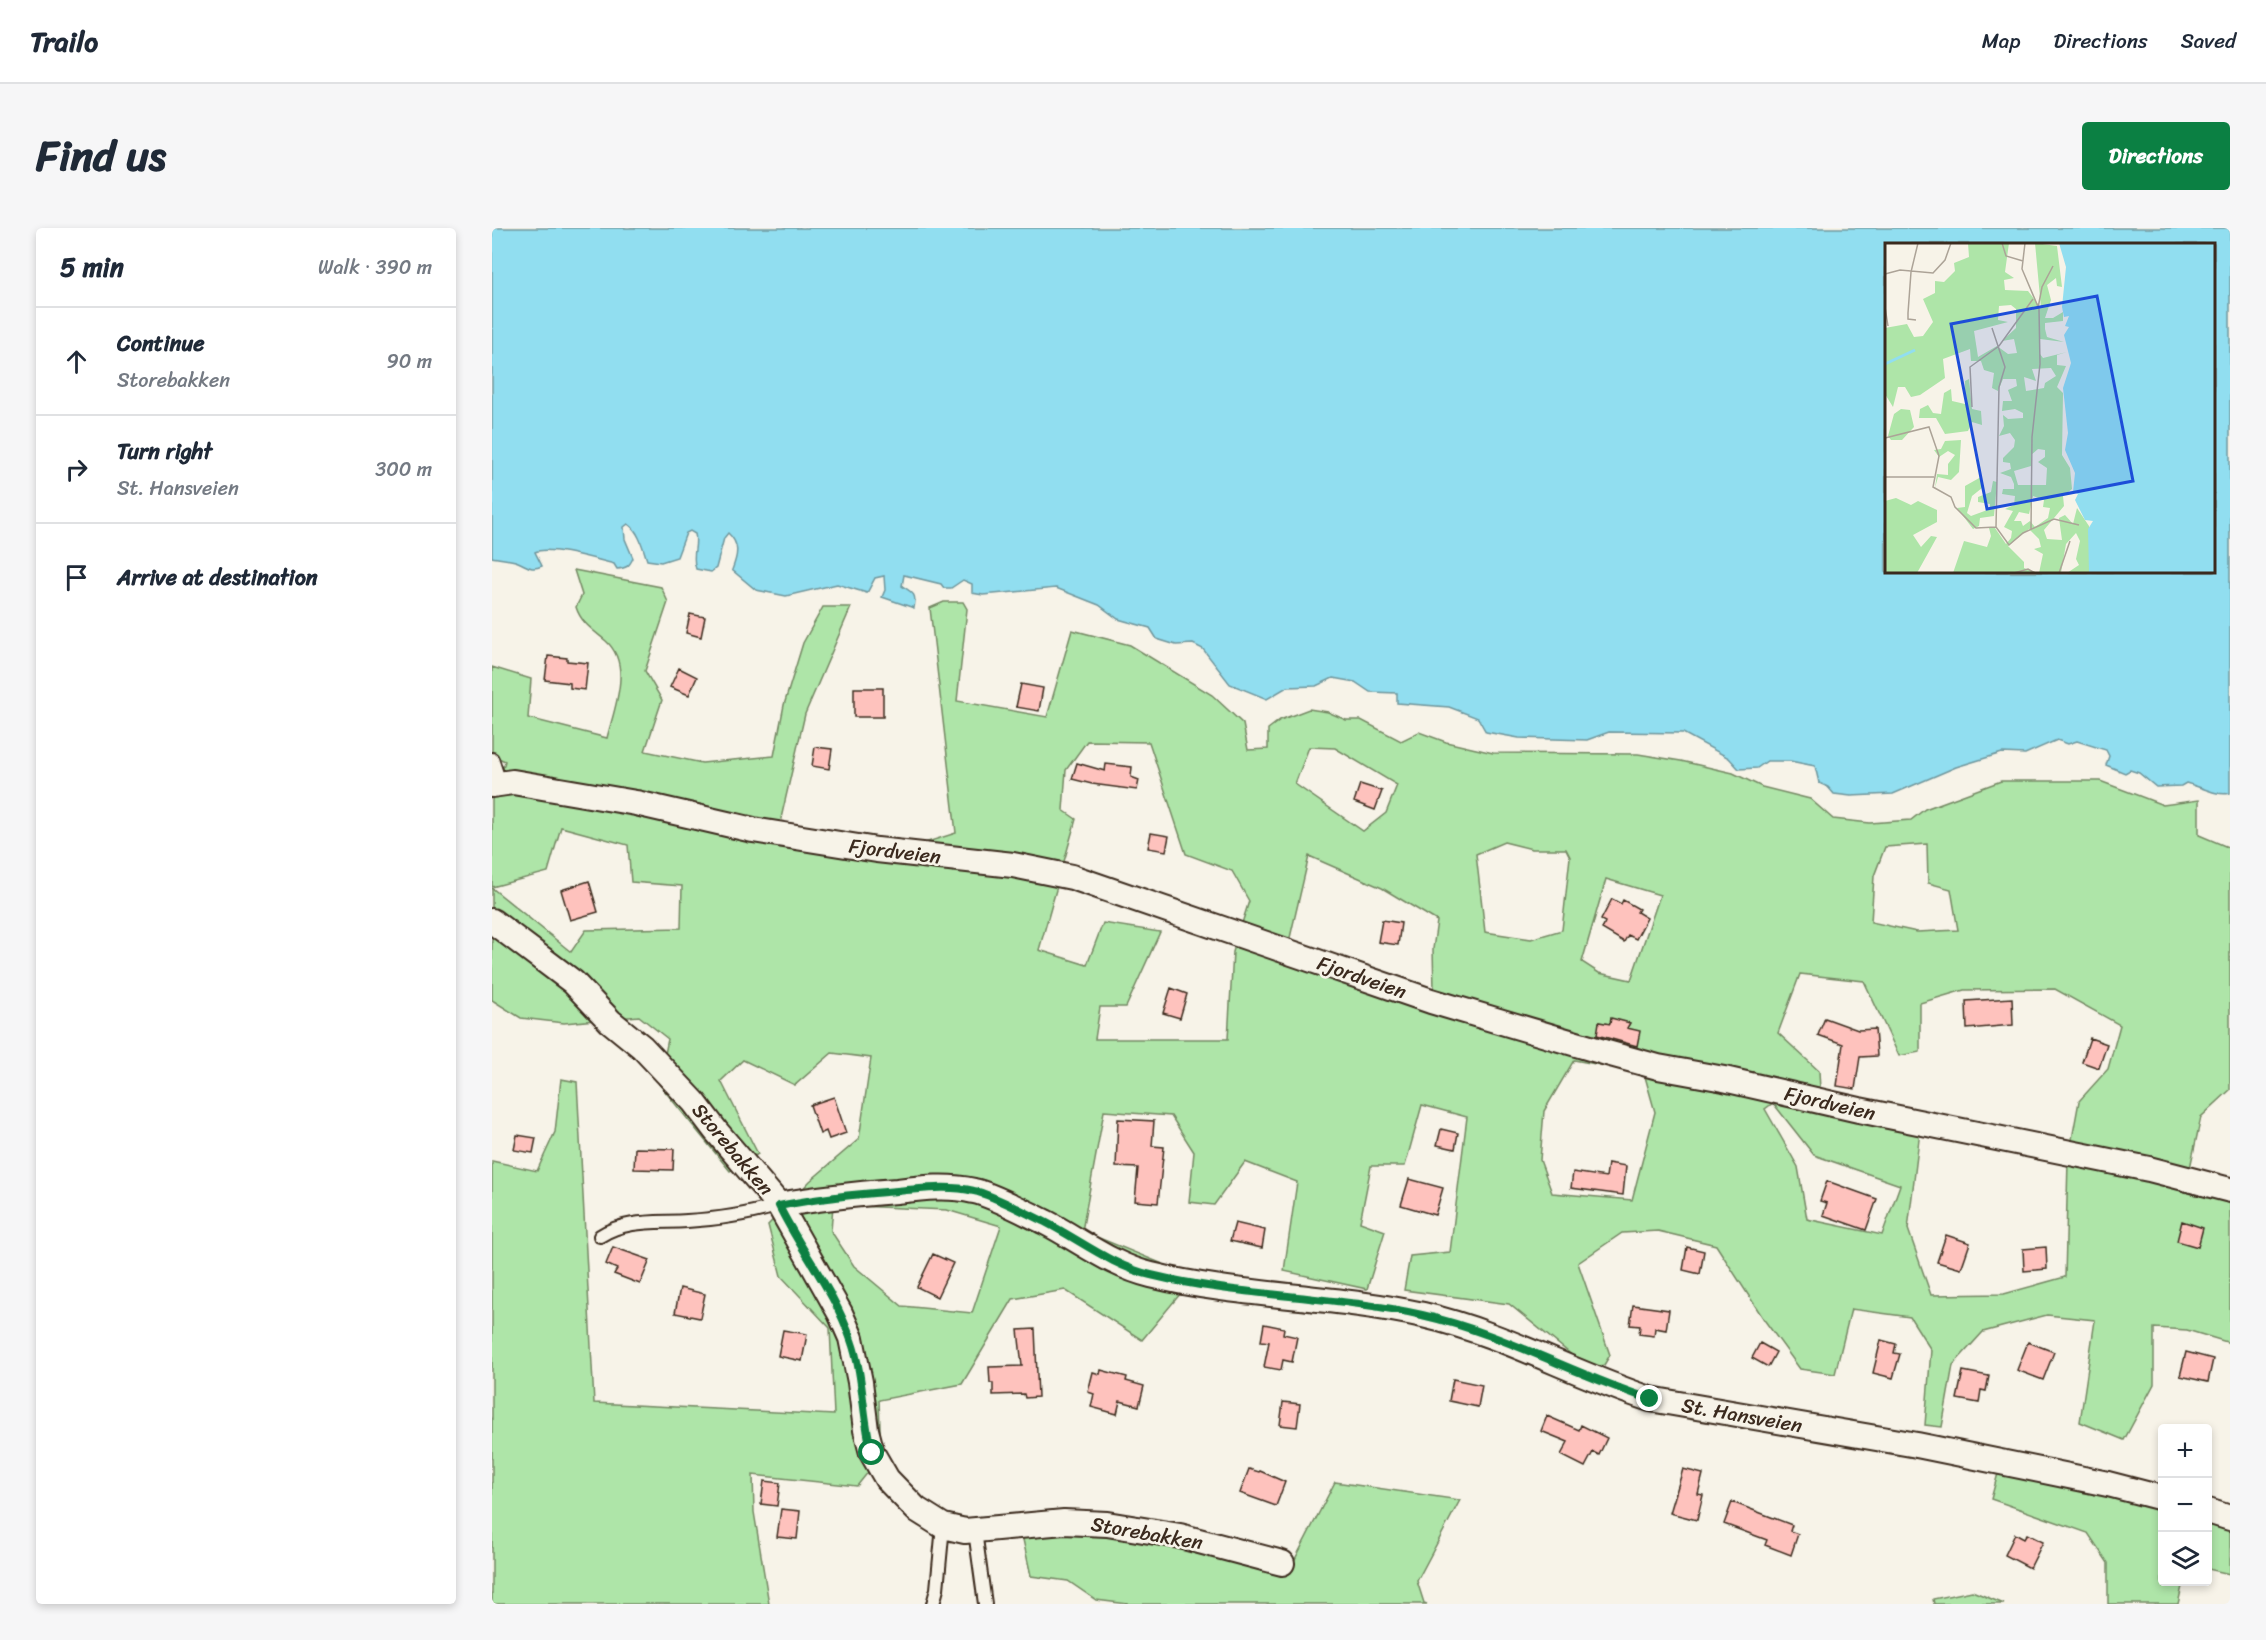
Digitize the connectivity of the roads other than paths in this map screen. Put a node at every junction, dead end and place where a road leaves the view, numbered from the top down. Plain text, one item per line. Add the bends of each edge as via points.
1 (492, 759) edge
2 (496, 784) edge
3 (492, 921) edge
4 (2230, 1190) edge
5 (779, 1206) junction
6 (600, 1236) dead end
7 (2158, 1497) edge
8 (2212, 1512) edge
9 (2230, 1518) edge
10 (943, 1526) junction
11 (975, 1531) junction
12 (1282, 1563) dead end
13 (933, 1604) edge
14 (985, 1604) edge

1 - 2 lane
2 - 4 street, Fjordveien via 513,782 636,803 753,830 877,850 1013,865 1072,877 1431,1001 1658,1067 2149,1169
3 - 5 street, Storebakken via 573,982 610,1021 642,1047 694,1102
5 - 6 lane via 723,1218 634,1223
5 - 7 street, St. Hansveien via 826,1196 944,1187 976,1191 1046,1222 1115,1262 1150,1275 1421,1315 1506,1341 1650,1399 1917,1445
5 - 10 street, Storebakken via 851,1338 866,1430 880,1469 916,1509
8 - 9 street
10 - 11 street, Storebakken
10 - 13 lane
11 - 12 street, Storebakken via 1064,1522 1107,1524 1180,1536
11 - 14 lane

